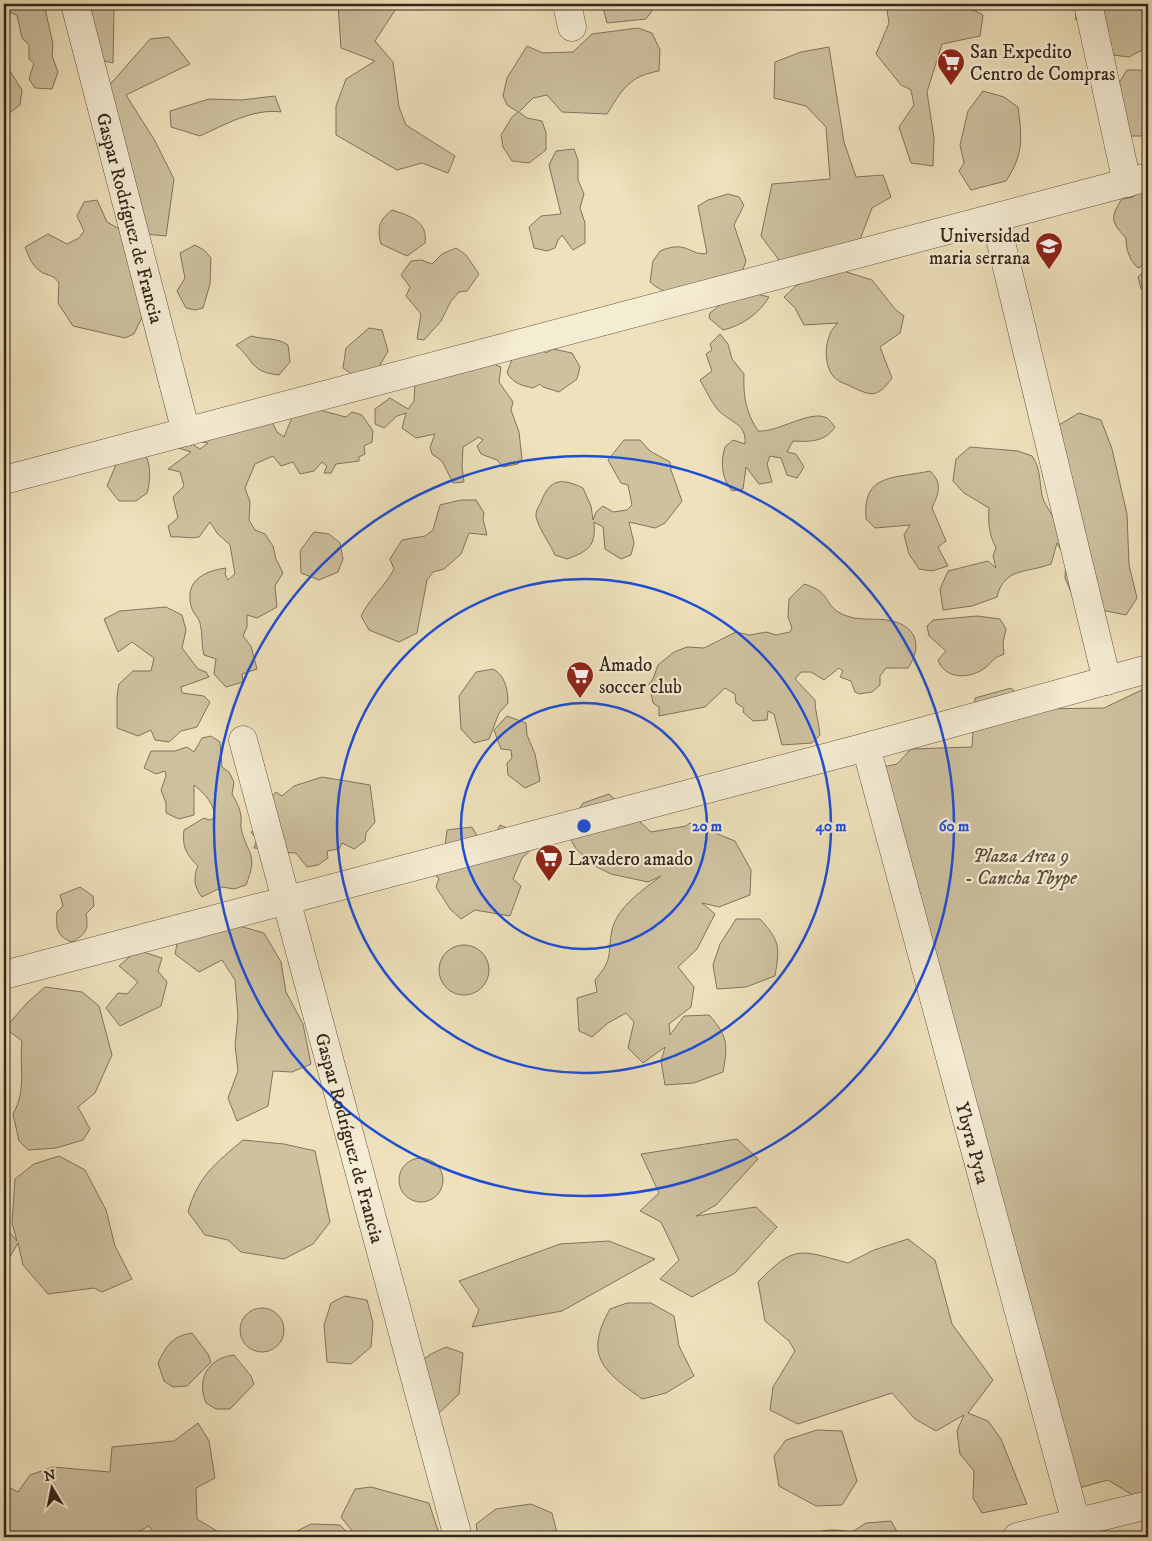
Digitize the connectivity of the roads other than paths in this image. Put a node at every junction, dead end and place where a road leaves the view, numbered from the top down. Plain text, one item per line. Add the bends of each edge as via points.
1 (75, 4) edge
2 (1088, 4) edge
3 (1138, 180) edge
4 (995, 218) junction
5 (186, 432) junction
6 (4, 480) edge
7 (1148, 669) edge
8 (1107, 681) junction
9 (243, 740) dead end
10 (866, 747) junction
11 (286, 900) junction
12 (4, 975) edge
13 (1148, 1505) edge
14 (1078, 1530) edge
15 (458, 1537) edge
16 (1017, 1537) edge

1 - 5 street, Gaspar Rodríguez de Francia
2 - 3 street
3 - 4 street
4 - 5 street
4 - 8 street
5 - 6 street
7 - 8 street
8 - 10 street
9 - 11 street, Gaspar Rodríguez de Francia
10 - 11 street
10 - 14 street, Ybyra Pyta
11 - 12 street
11 - 15 street, Gaspar Rodríguez de Francia
13 - 14 street
14 - 16 street

